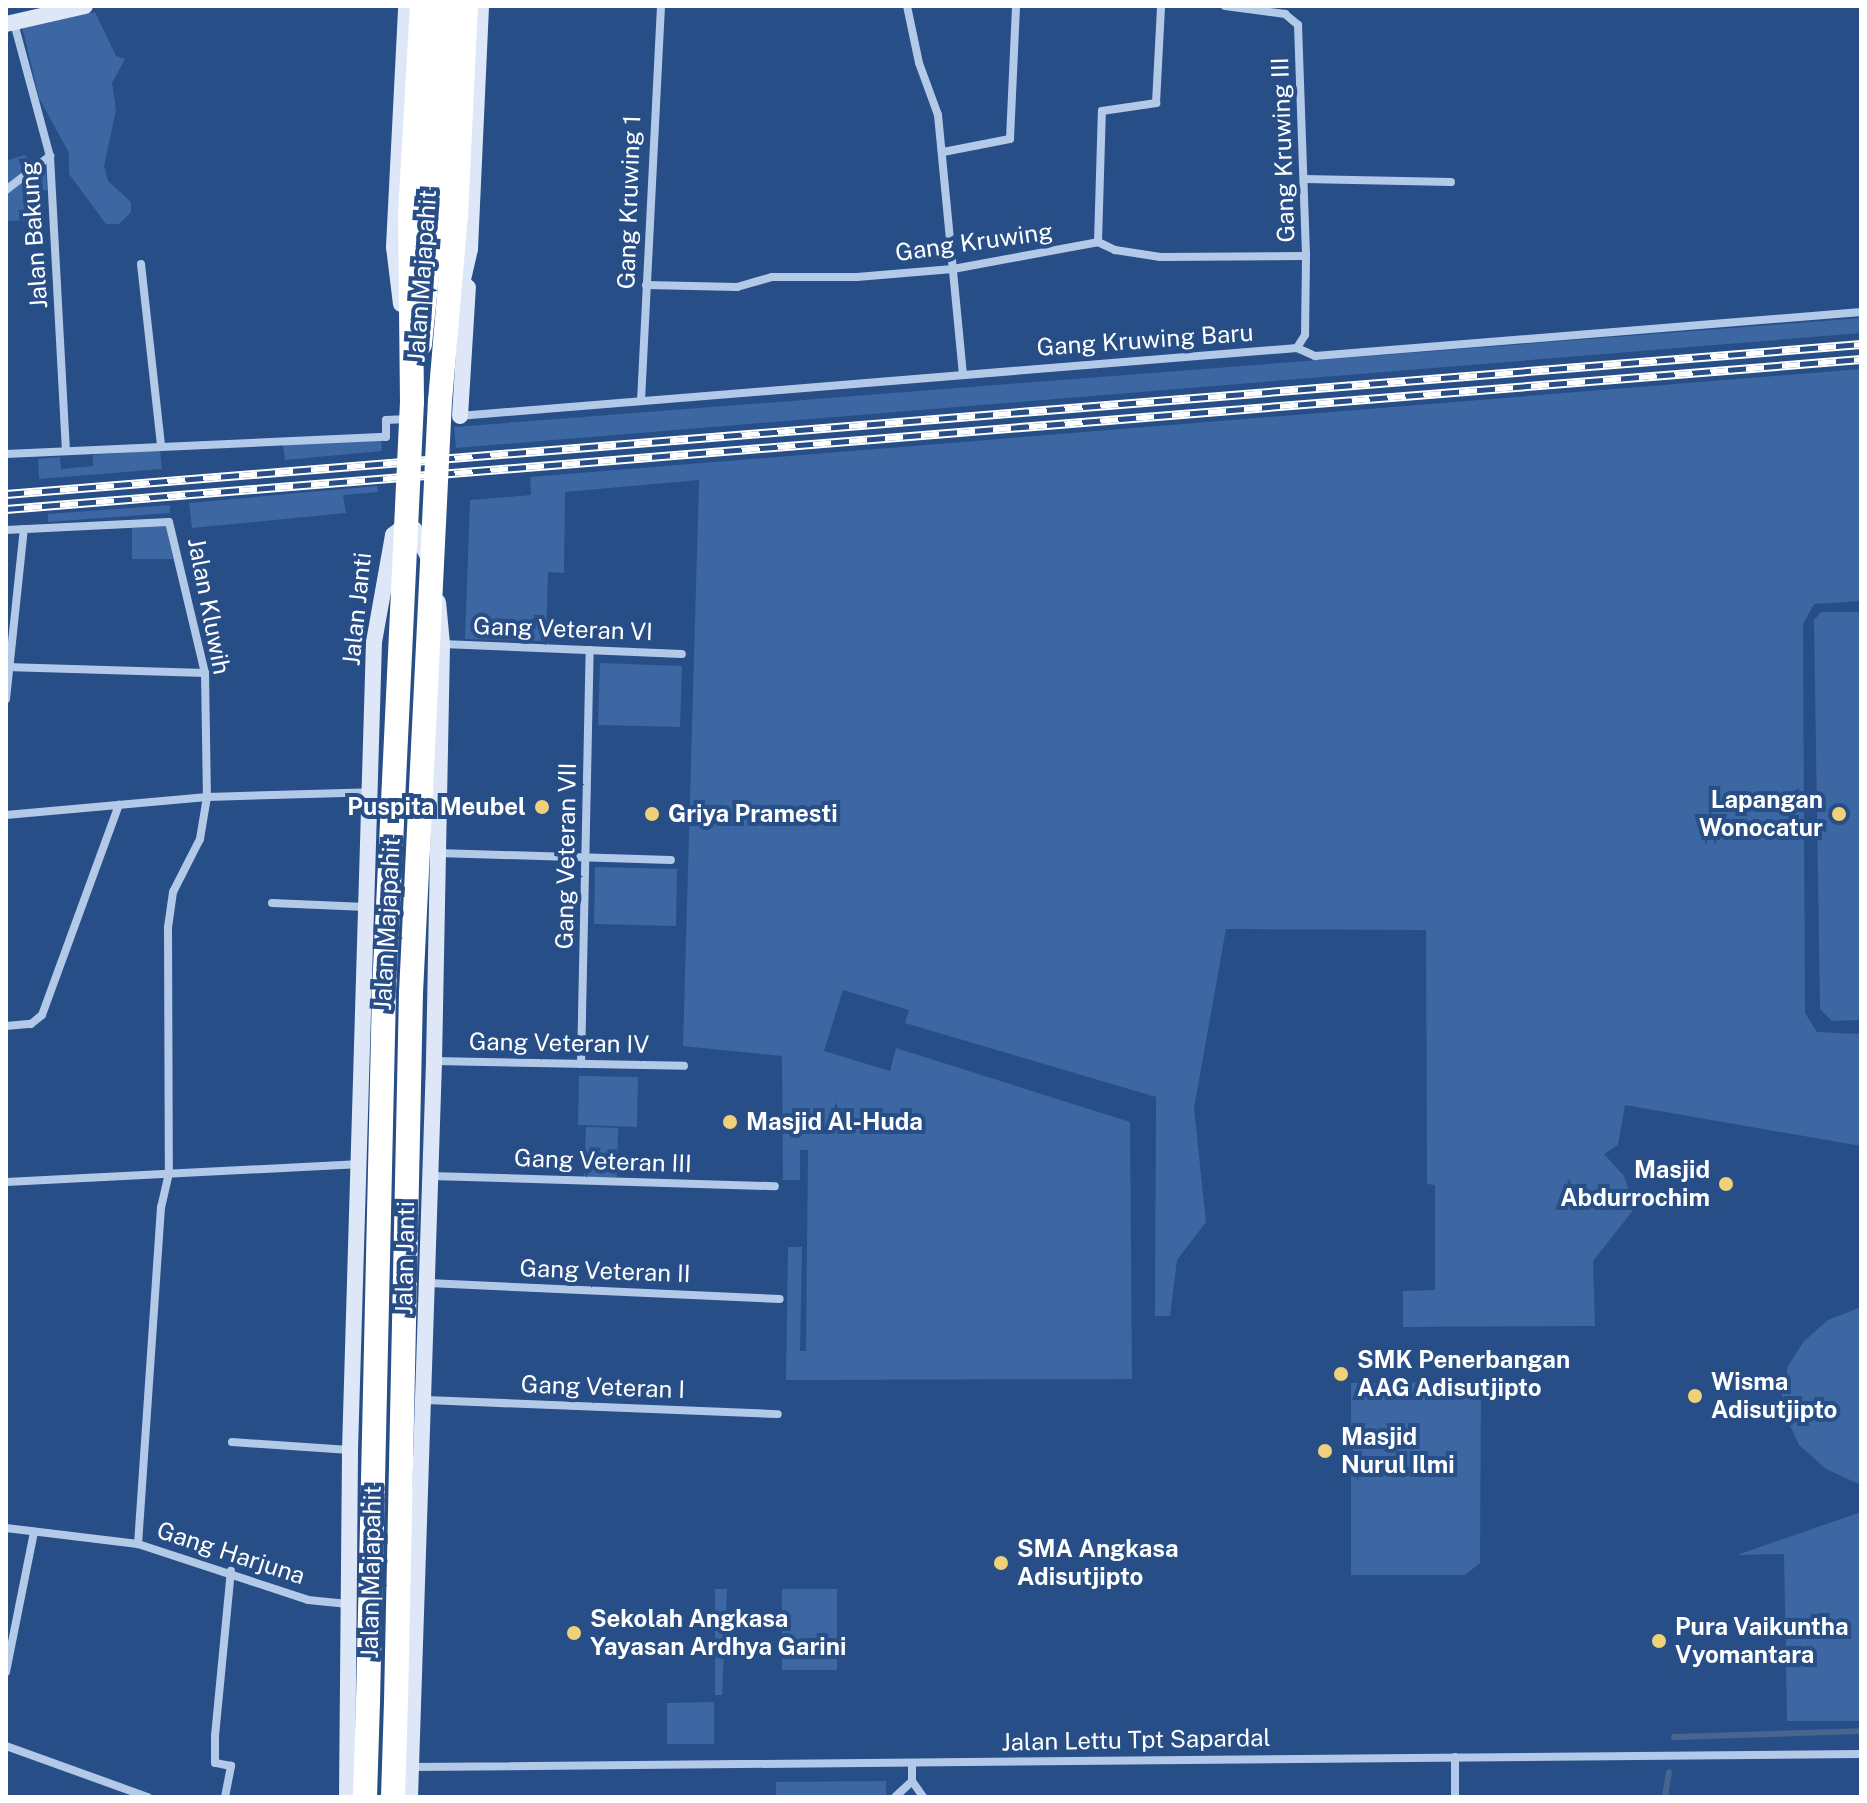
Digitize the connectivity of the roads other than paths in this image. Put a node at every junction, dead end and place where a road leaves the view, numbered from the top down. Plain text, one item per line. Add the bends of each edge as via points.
1 (85, 6) edge
2 (406, 6) edge
3 (422, 6) edge
4 (444, 6) edge
5 (466, 6) edge
6 (481, 6) edge
7 (661, 6) edge
8 (907, 6) edge
9 (1016, 6) edge
10 (1161, 6) edge
11 (1225, 6) edge
12 (10, 23) edge
13 (943, 152) junction
14 (50, 156) junction
15 (1304, 179) junction
16 (1451, 182) dead end
17 (6, 190) edge
18 (1098, 242) junction
19 (394, 247) junction
20 (470, 249) junction
21 (1306, 256) junction
22 (141, 264) dead end
23 (953, 269) junction
24 (646, 285) junction
25 (1861, 312) edge
26 (1297, 348) junction
27 (963, 374) junction
28 (641, 401) junction
29 (419, 413) junction
30 (460, 416) junction
31 (161, 446) junction
32 (66, 449) junction
33 (6, 454) edge
34 (24, 529) junction
35 (6, 530) edge
36 (374, 642) junction
37 (442, 644) junction
38 (590, 650) junction
39 (682, 654) dead end
40 (9, 668) edge
41 (205, 673) junction
42 (6, 699) edge
43 (371, 792) junction
44 (207, 797) junction
45 (119, 805) junction
46 (6, 815) edge
47 (438, 853) junction
48 (586, 858) junction
49 (671, 860) dead end
50 (272, 903) dead end
51 (367, 907) junction
52 (6, 1026) edge
53 (361, 1039) junction
54 (434, 1041) junction
55 (434, 1061) junction
56 (581, 1064) junction
57 (684, 1066) dead end
58 (357, 1164) junction
59 (169, 1173) junction
60 (431, 1176) junction
61 (6, 1182) edge
62 (775, 1186) dead end
63 (428, 1283) junction
64 (780, 1299) dead end
65 (426, 1400) junction
66 (778, 1414) dead end
67 (232, 1442) dead end
68 (350, 1450) junction
69 (6, 1528) edge
70 (34, 1532) junction
71 (138, 1544) junction
72 (231, 1571) junction
73 (349, 1604) junction
74 (6, 1672) edge
75 (6, 1746) edge
76 (1861, 1754) edge
77 (1455, 1757) junction
78 (912, 1763) junction
79 (412, 1767) junction
80 (912, 1781) junction
81 (148, 1797) edge
82 (225, 1797) edge
83 (347, 1797) edge
84 (365, 1797) edge
85 (393, 1797) edge
86 (410, 1797) edge
87 (895, 1797) edge
88 (923, 1797) edge
89 (1455, 1797) edge

1 - 12 street
2 - 19 street
3 - 29 highway, Jalan Majapahit, bridge via 407,301
4 - 29 highway, Jalan Majapahit, bridge
5 - 85 highway, Jalan Majapahit, bridge via 411,993
6 - 20 street
7 - 24 street, Gang Kruwing 1
8 - 13 street via 919,63 938,115
9 - 13 street via 1010,139
10 - 18 street via 1156,103 1102,111
11 - 15 street, Gang Kruwing III via 1285,14 1298,25
12 - 14 street, Jalan Bakung
13 - 23 street
14 - 17 street
14 - 32 street, Jalan Bakung
15 - 16 street
15 - 21 street, Gang Kruwing III
18 - 21 street, Gang Kruwing via 1160,257
18 - 23 street, Gang Kruwing
19 - 20 street via 406,271 433,276 459,263
19 - 29 street
20 - 29 street
20 - 30 street
21 - 26 street, Gang Kruwing III via 1305,335
22 - 31 street
23 - 24 street, Gang Kruwing via 772,277 737,287
23 - 27 street
24 - 28 street, Gang Kruwing 1
25 - 26 street, Gang Kruwing Baru via 1315,356
26 - 27 street, Gang Kruwing Baru
27 - 28 street, Gang Kruwing Baru
28 - 30 street, Gang Kruwing Baru
29 - 30 street, Gang Kruwing Baru
29 - 31 street, Gang Kruwing Baru via 386,420 386,437
29 - 84 highway, Jalan Majapahit, bridge via 384,991
31 - 32 street
32 - 33 street
34 - 35 street
34 - 40 street
34 - 41 street, Jalan Kluwih via 169,522
36 - 37 street via 407,621
36 - 37 street, Jalan Janti via 388,545 406,525 426,547
36 - 43 street, Jalan Janti
37 - 38 street, Gang Veteran VI
37 - 47 street, Jalan Janti
38 - 39 street, Gang Veteran VI
38 - 48 street, Gang Veteran VII
40 - 41 street
40 - 42 street
41 - 44 street, Jalan Kluwih
43 - 44 street
43 - 51 street, Jalan Janti
44 - 45 street
44 - 59 street, Jalan Kluwih via 200,839 170,910
45 - 46 street
45 - 52 street via 42,1015 31,1024
47 - 48 street
47 - 54 street, Jalan Janti
48 - 49 street
48 - 56 street, Gang Veteran VII
50 - 51 street
51 - 53 street, Jalan Janti
53 - 54 street
53 - 58 street, Jalan Janti
54 - 55 street, Jalan Janti
55 - 56 street, Gang Veteran IV
55 - 60 street, Jalan Janti
56 - 57 street, Gang Veteran IV
58 - 59 street
58 - 68 street, Jalan Janti
59 - 61 street
59 - 71 street, Jalan Kluwih via 161,1207
60 - 62 street, Gang Veteran III
60 - 63 street, Jalan Janti
63 - 64 street, Gang Veteran II
63 - 65 street, Jalan Janti
65 - 66 street, Gang Veteran I
65 - 79 street, Jalan Janti
67 - 68 street
68 - 73 street, Jalan Janti
69 - 70 street, Gang Harjuna
70 - 71 street, Gang Harjuna
70 - 74 street
71 - 72 street, Gang Harjuna
72 - 73 street, Gang Harjuna via 308,1600
72 - 82 street via 215,1736 215,1763 231,1766
73 - 83 street, Jalan Janti
75 - 81 street
76 - 77 street, Jalan Lettu Tpt Sapardal
77 - 78 street, Jalan Lettu Tpt Sapardal
77 - 89 street
78 - 79 street, Jalan Lettu Tpt Sapardal
78 - 80 street
79 - 86 street, Jalan Janti
80 - 87 street
80 - 88 street

